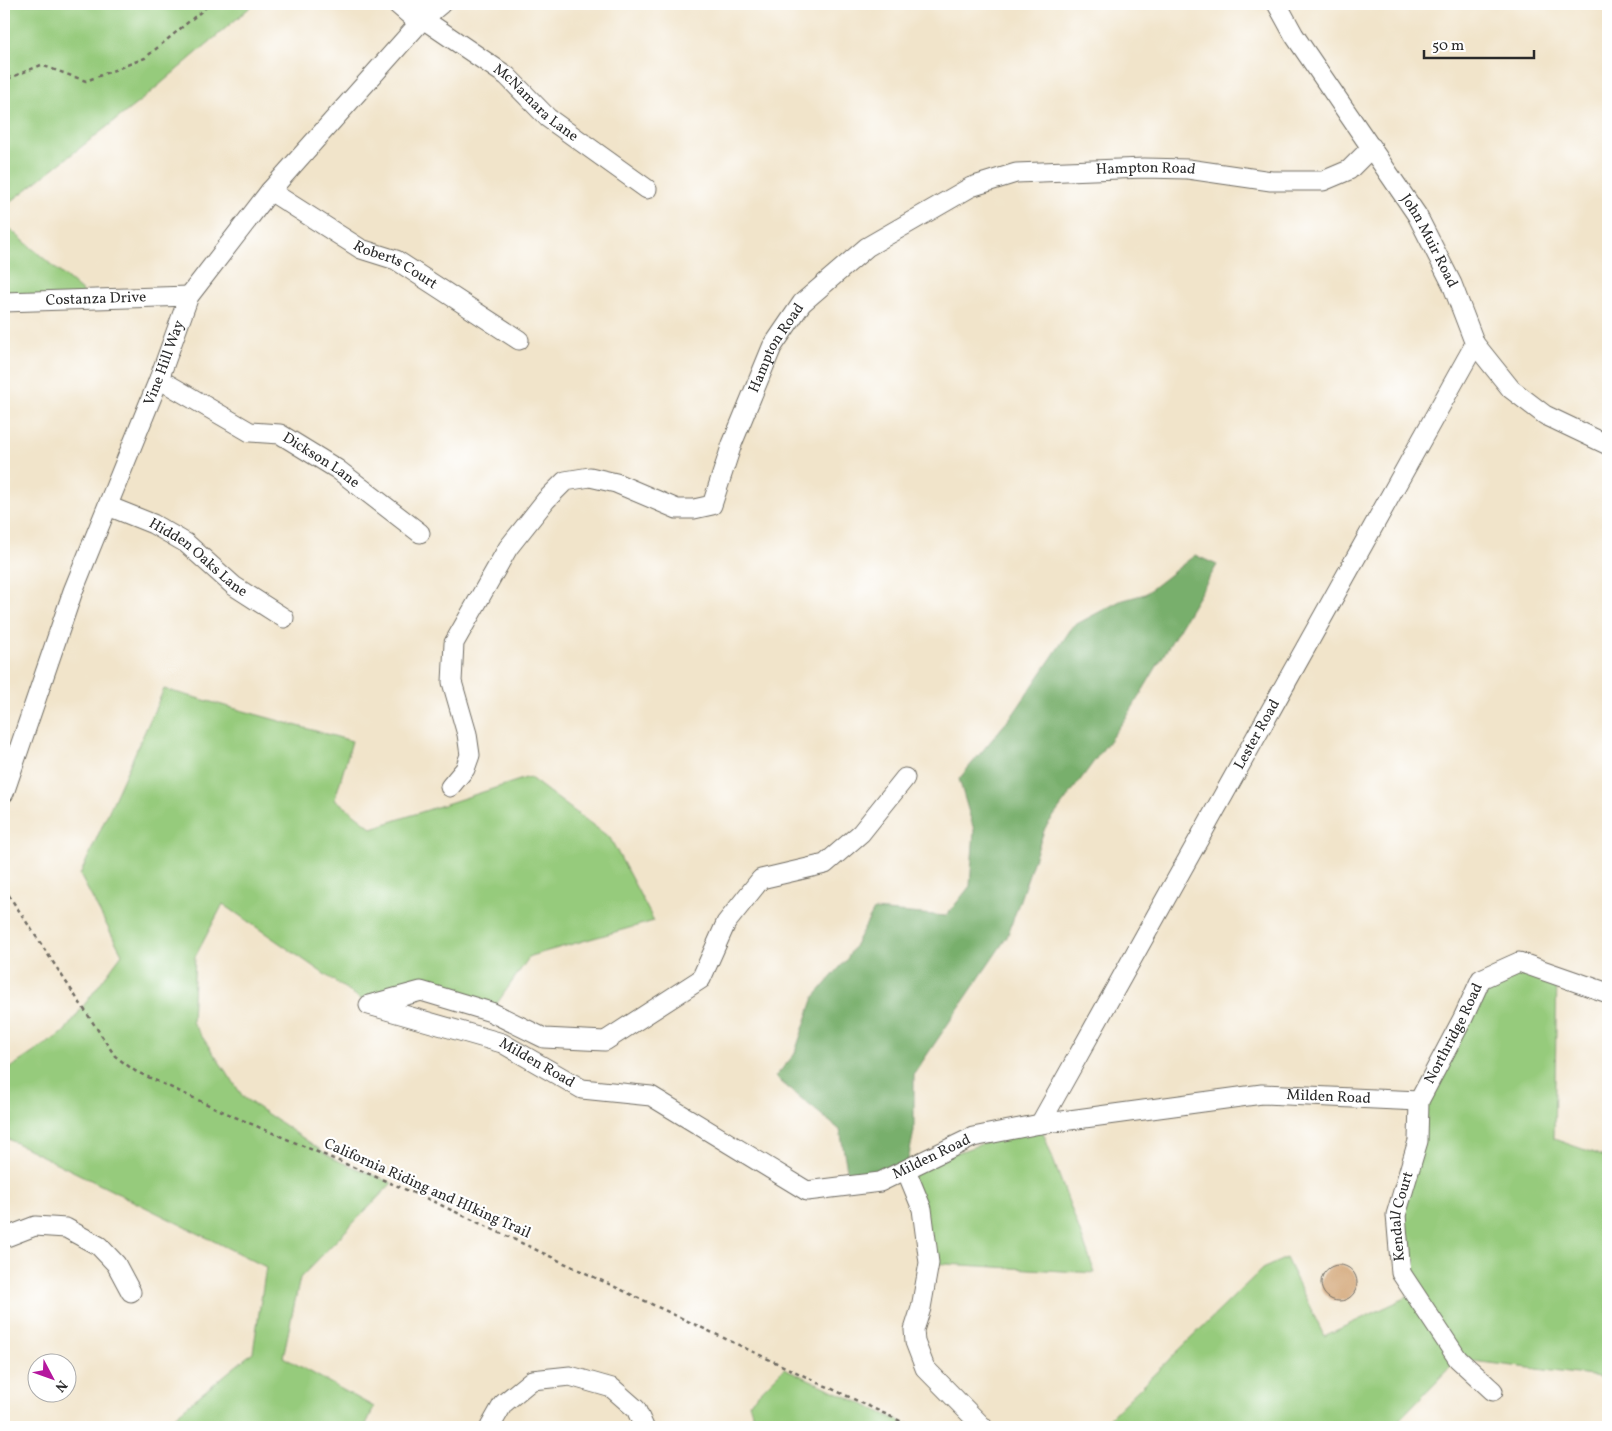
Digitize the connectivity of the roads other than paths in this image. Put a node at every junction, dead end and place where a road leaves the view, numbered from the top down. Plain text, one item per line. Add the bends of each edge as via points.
1 (397, 4) edge
2 (441, 4) edge
3 (1277, 4) edge
4 (421, 21) junction
5 (1372, 147) junction
6 (647, 190) dead end
7 (270, 191) junction
8 (189, 296) junction
9 (4, 302) edge
10 (519, 340) dead end
11 (1475, 344) junction
12 (159, 379) junction
13 (1608, 445) edge
14 (108, 506) junction
15 (420, 533) dead end
16 (284, 618) dead end
17 (905, 778) dead end
18 (450, 788) dead end
19 (4, 793) edge
20 (1608, 993) edge
21 (1419, 1101) junction
22 (1040, 1124) junction
23 (906, 1170) junction
24 (4, 1238) edge
25 (130, 1292) dead end
26 (1493, 1391) dead end
27 (490, 1427) edge
28 (644, 1427) edge
29 (983, 1427) edge

1 - 4 street, McNamara Lane
2 - 4 street, Vine Hill Way
3 - 5 street, John Muir Road via 1294,35
4 - 6 street, McNamara Lane via 507,76 548,118
4 - 7 street, Vine Hill Way
5 - 11 street, John Muir Road via 1417,215 1452,284
5 - 18 street, Hampton Road via 1349,170 1324,181 1271,181 1188,169 1016,173 971,187 867,247 802,303 772,347 732,444 712,504 677,509 616,483 590,477 564,481 508,548 454,643 452,682 470,755 465,769
7 - 8 street, Vine Hill Way
7 - 10 street, Roberts Court via 361,249 396,260
8 - 9 street, Costanza Drive
8 - 12 street, Vine Hill Way
11 - 13 street, John Muir Road via 1511,389 1545,415
11 - 22 street, Lester Road
12 - 14 street, Vine Hill Way
12 - 15 street, Dickson Lane via 250,432 280,434 337,469
14 - 16 street, Hidden Oaks Lane via 153,524 186,543 234,586
14 - 19 street, Vine Hill Way via 73,591
17 - 23 street, Milden Road via 861,833 826,864 761,879 726,923 701,979 605,1041 544,1038 491,1012 421,991 369,1005 502,1043 582,1089 650,1096 807,1191 880,1182
20 - 21 street, Northridge Road via 1519,962 1481,979 1464,1018
21 - 22 street, Milden Road via 1262,1094
21 - 26 street, Kendall Court via 1418,1141 1396,1215 1401,1273 1458,1359
22 - 23 street, Milden Road via 973,1137
23 - 29 street via 922,1209 929,1263 914,1330 915,1342 925,1368
24 - 25 street via 35,1226 66,1228 99,1246 116,1264
27 - 28 street via 503,1404 532,1380 570,1376 612,1388 636,1409

